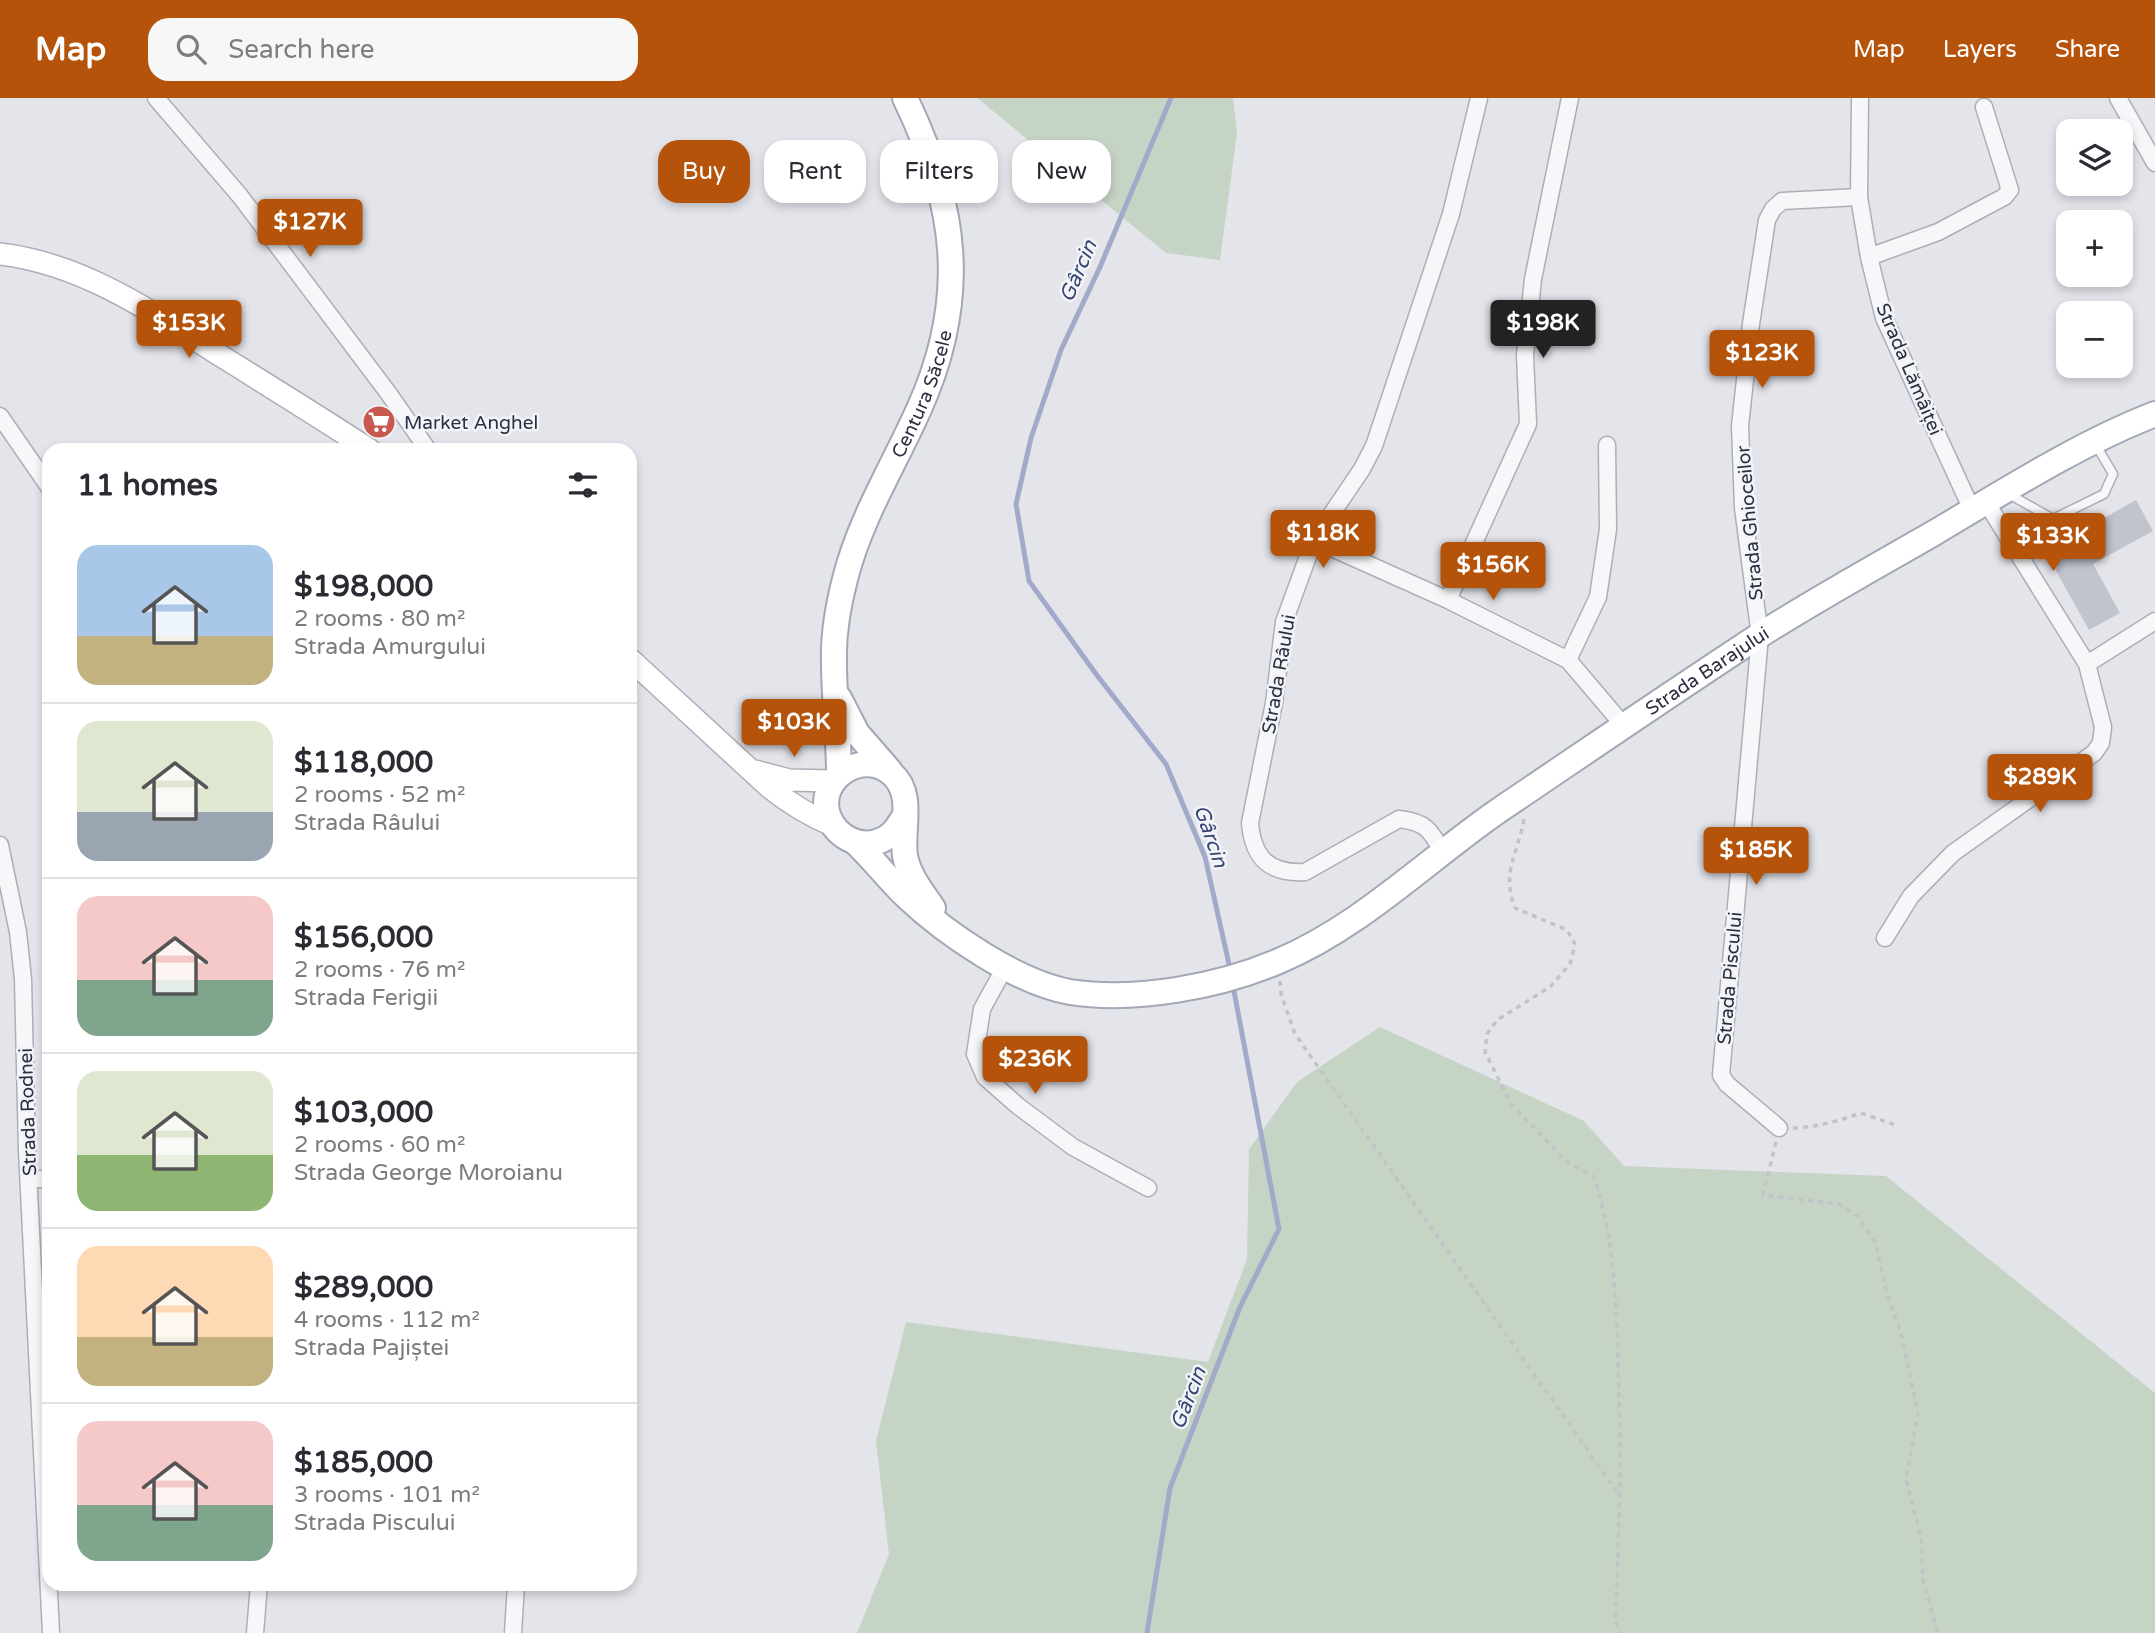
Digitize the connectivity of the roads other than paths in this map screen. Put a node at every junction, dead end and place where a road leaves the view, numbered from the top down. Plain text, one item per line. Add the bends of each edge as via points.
1 (156, 98) edge
2 (905, 98) edge
3 (1479, 98) edge
4 (1570, 98) edge
5 (1860, 98) edge
6 (2118, 98) edge
7 (1984, 107) dead end
8 (2155, 163) edge
9 (1859, 197) junction
10 (0, 254) edge
11 (1869, 257) junction
12 (2154, 411) edge
13 (0, 416) edge
14 (359, 443) edge
15 (423, 443) edge
16 (2094, 443) junction
17 (1607, 445) dead end
18 (42, 477) edge
19 (1987, 501) junction
20 (1314, 540) junction
21 (1448, 600) junction
22 (2155, 621) edge
23 (1760, 636) junction
24 (1568, 660) junction
25 (2087, 664) junction
26 (637, 665) edge
27 (834, 685) junction
28 (1624, 726) junction
29 (750, 769) junction
30 (893, 774) junction
31 (836, 778) junction
32 (905, 815) junction
33 (832, 825) junction
34 (855, 842) junction
35 (0, 845) edge
36 (1442, 851) junction
37 (949, 932) junction
38 (1885, 938) dead end
39 (1005, 967) junction
40 (1779, 1128) road end
41 (29, 1178) junction
42 (42, 1179) edge
43 (1148, 1188) dead end
44 (42, 1447) edge
45 (49, 1591) edge
46 (258, 1591) edge
47 (516, 1591) edge
48 (51, 1633) edge
49 (255, 1633) edge
50 (513, 1633) edge

1 - 15 street via 240,196
2 - 27 main road, Centura Săcele via 928,148 944,203 952,289 932,379 868,513 846,576 835,634
3 - 20 street, Strada Râului via 1451,214 1374,446
4 - 21 street via 1533,279 1525,355 1528,424
5 - 9 street, Strada Lămâiței
6 - 8 street
7 - 11 street via 2010,190 1938,232
9 - 11 street, Strada Lămâiței
9 - 23 street, Strada Ghioceilor via 1782,201 1767,220 1740,426 1743,508
10 - 14 main road via 52,265 113,290
11 - 19 street, Strada Lămâiței via 1884,318
12 - 16 main road, Strada Barajului
13 - 18 street
16 - 19 main road, Strada Barajului
16 - 19 lane via 2113,474 2104,494 2053,519
17 - 24 street via 1608,528 1598,597
19 - 23 main road, Strada Barajului
19 - 25 street, Strada Lămâiței
20 - 21 street
20 - 36 street, Strada Râului via 1284,622 1274,703 1251,811 1251,838 1263,861 1288,873 1305,872 1399,819 1430,830
21 - 24 street
22 - 25 street
23 - 28 main road, Strada Barajului
23 - 40 street, Strada Piscului via 1721,1075
24 - 28 street
25 - 38 street, Strada Lămâiței via 2103,727 2094,753 1954,853 1911,896
26 - 29 main road
27 - 30 main road, Centura Săcele via 857,733
27 - 31 main road, Centura Săcele
28 - 36 main road, Strada Barajului
29 - 31 main road via 789,780
29 - 33 main road via 788,803
30 - 31 main road via 872,764 848,768
30 - 32 main road via 906,800
31 - 33 main road via 827,795
32 - 34 main road via 884,839
32 - 37 main road via 909,868
33 - 34 main road
34 - 37 main road, Strada Barajului via 909,899
35 - 41 street, Strada Rodnei via 23,979
36 - 39 main road, Strada Barajului via 1329,936 1279,961 1193,987 1103,995 1041,984
37 - 39 main road, Strada Barajului
39 - 43 street via 982,1009 975,1054 985,1077 1073,1147
41 - 42 street
41 - 44 street, Strada Rodnei
45 - 48 street, Strada Rodnei
46 - 49 street
47 - 50 street

